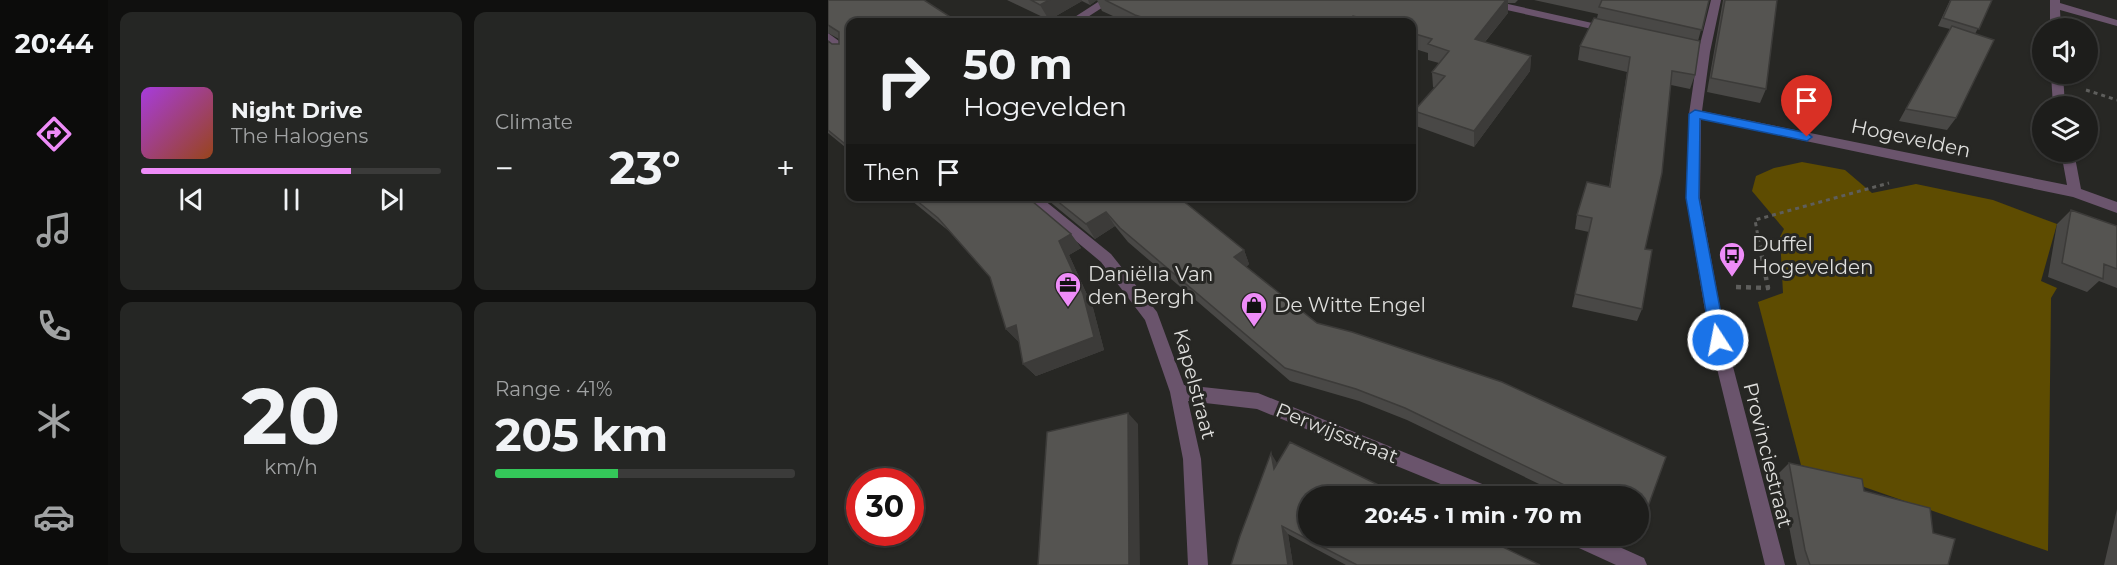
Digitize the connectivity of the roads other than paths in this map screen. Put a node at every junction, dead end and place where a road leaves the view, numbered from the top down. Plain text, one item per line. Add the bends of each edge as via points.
1 (1109, 0) edge
2 (1475, 0) edge
3 (1716, 0) edge
4 (2055, 2) edge
5 (1080, 18) edge
6 (2055, 18) edge
7 (2117, 23) edge
8 (1624, 34) edge
9 (830, 42) edge
10 (846, 52) edge
11 (1695, 114) junction
12 (2070, 162) edge
13 (2075, 192) junction
14 (1035, 201) edge
15 (2117, 208) edge
16 (1178, 392) junction
17 (1466, 486) edge
18 (1596, 546) edge
19 (1198, 565) edge
20 (1637, 565) edge
21 (1775, 565) edge

1 - 5 street
2 - 8 street
3 - 11 street, Provinciestraat via 1698,50
4 - 6 street
4 - 7 street
9 - 10 street
11 - 13 street, Hogevelden
11 - 21 street, Provinciestraat via 1693,198 1708,286
12 - 13 street
13 - 15 street, Hogevelden
14 - 16 street, Kapelstraat via 1106,258 1152,317
16 - 17 street, Perwijsstraat via 1258,401
16 - 19 street, Kapelstraat via 1192,459
18 - 20 street

